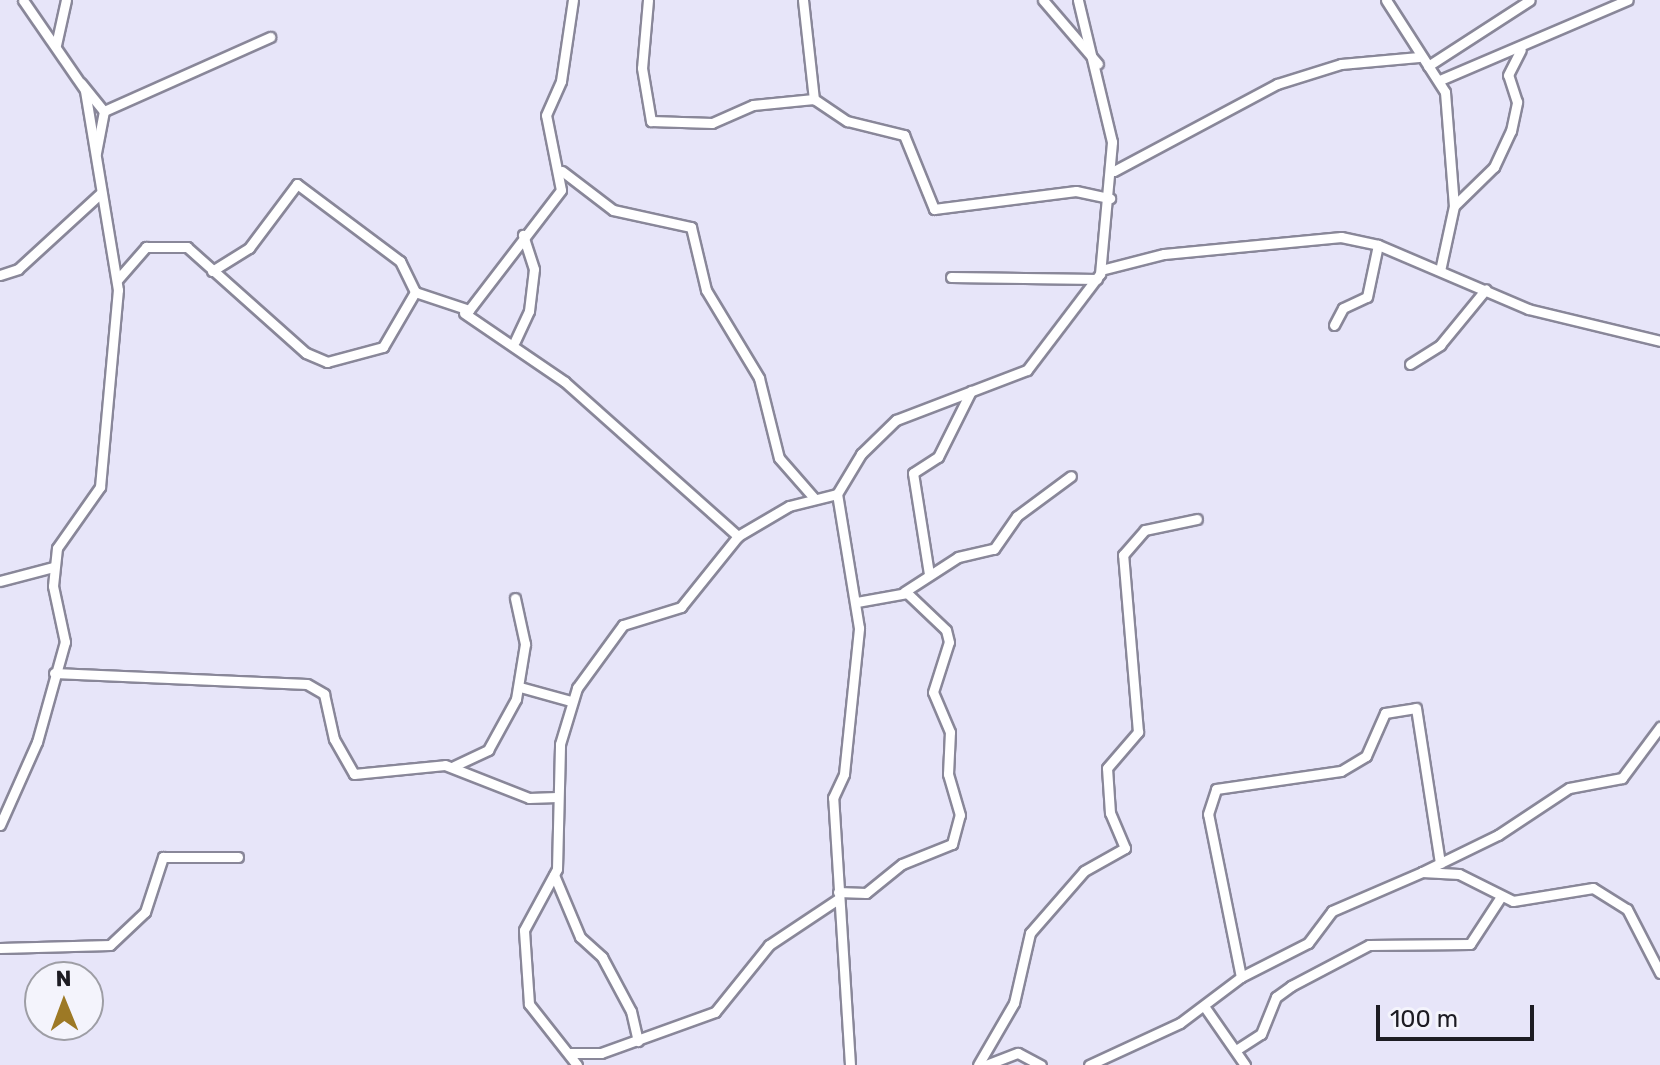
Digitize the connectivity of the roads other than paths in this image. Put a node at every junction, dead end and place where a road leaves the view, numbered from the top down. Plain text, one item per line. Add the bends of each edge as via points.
1 (66, 0) edge
2 (573, 0) edge
3 (648, 0) edge
4 (803, 0) edge
5 (1043, 0) edge
6 (1078, 0) edge
7 (1386, 0) edge
8 (1530, 0) edge
9 (1628, 0) edge
10 (27, 2) edge
11 (270, 37) dead end
12 (56, 45) junction
13 (1521, 50) junction
14 (1419, 57) junction
15 (1098, 64) junction
16 (1428, 66) junction
17 (1440, 80) junction
18 (81, 83) junction
19 (814, 99) junction
20 (104, 111) junction
21 (95, 155) junction
22 (562, 171) junction
23 (1114, 171) junction
24 (101, 193) junction
25 (1110, 198) junction
26 (1454, 206) junction
27 (523, 235) junction
28 (1378, 245) junction
29 (212, 271) junction
30 (1440, 271) junction
31 (1099, 274) junction
32 (0, 275) edge
33 (951, 277) dead end
34 (118, 279) junction
35 (1486, 289) junction
36 (415, 292) junction
37 (464, 313) junction
38 (1334, 325) dead end
39 (515, 341) junction
40 (1660, 341) edge
41 (1410, 364) dead end
42 (971, 391) junction
43 (1071, 476) dead end
44 (837, 494) junction
45 (814, 498) junction
46 (1197, 519) dead end
47 (738, 536) junction
48 (53, 567) junction
49 (929, 574) junction
50 (0, 581) edge
51 (904, 592) junction
52 (515, 598) dead end
53 (857, 602) junction
54 (54, 673) junction
55 (520, 687) junction
56 (571, 701) junction
57 (1660, 727) edge
58 (451, 766) junction
59 (557, 797) junction
60 (0, 825) edge
61 (238, 857) dead end
62 (1440, 863) junction
63 (1422, 872) junction
64 (554, 875) junction
65 (838, 896) junction
66 (1500, 898) junction
67 (0, 948) edge
68 (1660, 973) edge
69 (1241, 977) junction
70 (1204, 1006) junction
71 (638, 1041) junction
72 (1236, 1050) junction
73 (570, 1053) junction
74 (1025, 1054) junction
75 (577, 1065) edge
76 (850, 1065) edge
77 (978, 1065) edge
78 (986, 1065) edge
79 (1027, 1065) edge
80 (1041, 1065) edge
81 (1089, 1065) edge
82 (1245, 1065) edge

1 - 12 street
2 - 22 street via 561,81 546,115
3 - 19 street via 642,68 651,121 712,123 761,103
4 - 19 street
5 - 15 street
6 - 15 street
7 - 14 street
8 - 16 street
9 - 13 street
10 - 12 street
11 - 20 street
12 - 18 street
13 - 17 street
13 - 26 street via 1509,72 1517,102 1506,141 1494,167
14 - 16 street
14 - 23 street via 1341,64 1277,84
15 - 23 street
16 - 17 street
17 - 26 street
18 - 20 street
18 - 21 street
19 - 25 street via 847,121 904,135 922,191 939,212 1076,191
20 - 21 street
21 - 24 street
22 - 27 street via 560,192
22 - 45 street via 613,210 691,227 706,290 759,378 779,458
23 - 25 street
24 - 32 street via 18,269
24 - 34 street
25 - 31 street
26 - 30 street
27 - 37 street via 497,282
27 - 39 street via 534,269 529,311
28 - 30 street
28 - 31 street via 1296,236
28 - 38 street via 1367,297 1343,308
29 - 34 street via 187,247 162,242 133,256
29 - 36 street via 306,353 327,362 383,347
29 - 36 street via 249,248 297,184 400,261
30 - 35 street
31 - 33 street
31 - 42 street via 1027,370
34 - 48 street via 100,487 57,548
35 - 40 street via 1566,321
35 - 41 street via 1440,345
36 - 37 street
37 - 39 street
39 - 47 street
42 - 44 street via 896,420 861,454
42 - 49 street via 938,457 913,473
43 - 49 street via 1017,516 994,549 958,557
44 - 45 street
44 - 53 street
45 - 47 street
46 - 77 street via 1145,530 1123,555 1138,732 1107,768 1110,813 1125,848 1084,871 1030,933 1014,1003
47 - 56 street via 681,607 623,625
48 - 50 street
48 - 54 street via 66,636
49 - 51 street
51 - 53 street
51 - 65 street via 935,616 949,640 933,692 951,735 948,774 959,807 957,833 866,893
52 - 55 street via 525,644
53 - 65 street via 857,678 844,774 833,798
54 - 58 street via 307,684 324,694 349,771
54 - 60 street via 37,742
55 - 56 street
55 - 58 street via 488,750
56 - 59 street
57 - 62 street via 1622,778 1569,788 1498,835
58 - 59 street via 529,798
59 - 64 street
61 - 67 street via 163,857 145,912 110,945
62 - 63 street
62 - 69 street via 1416,708 1385,713 1366,756 1341,771 1216,789 1208,814
63 - 66 street via 1459,874
63 - 69 street via 1332,911 1311,941
64 - 71 street via 580,937 602,957 631,1011
64 - 73 street via 524,930 528,993 531,1008
65 - 71 street via 769,945 715,1012
65 - 76 street
66 - 68 street via 1528,902 1574,886 1593,888 1627,909
66 - 72 street via 1470,944 1369,945 1291,986 1276,997 1261,1034
69 - 70 street
70 - 72 street
70 - 81 street
71 - 73 street
72 - 82 street
73 - 75 street
74 - 78 street
74 - 79 street
74 - 80 street

